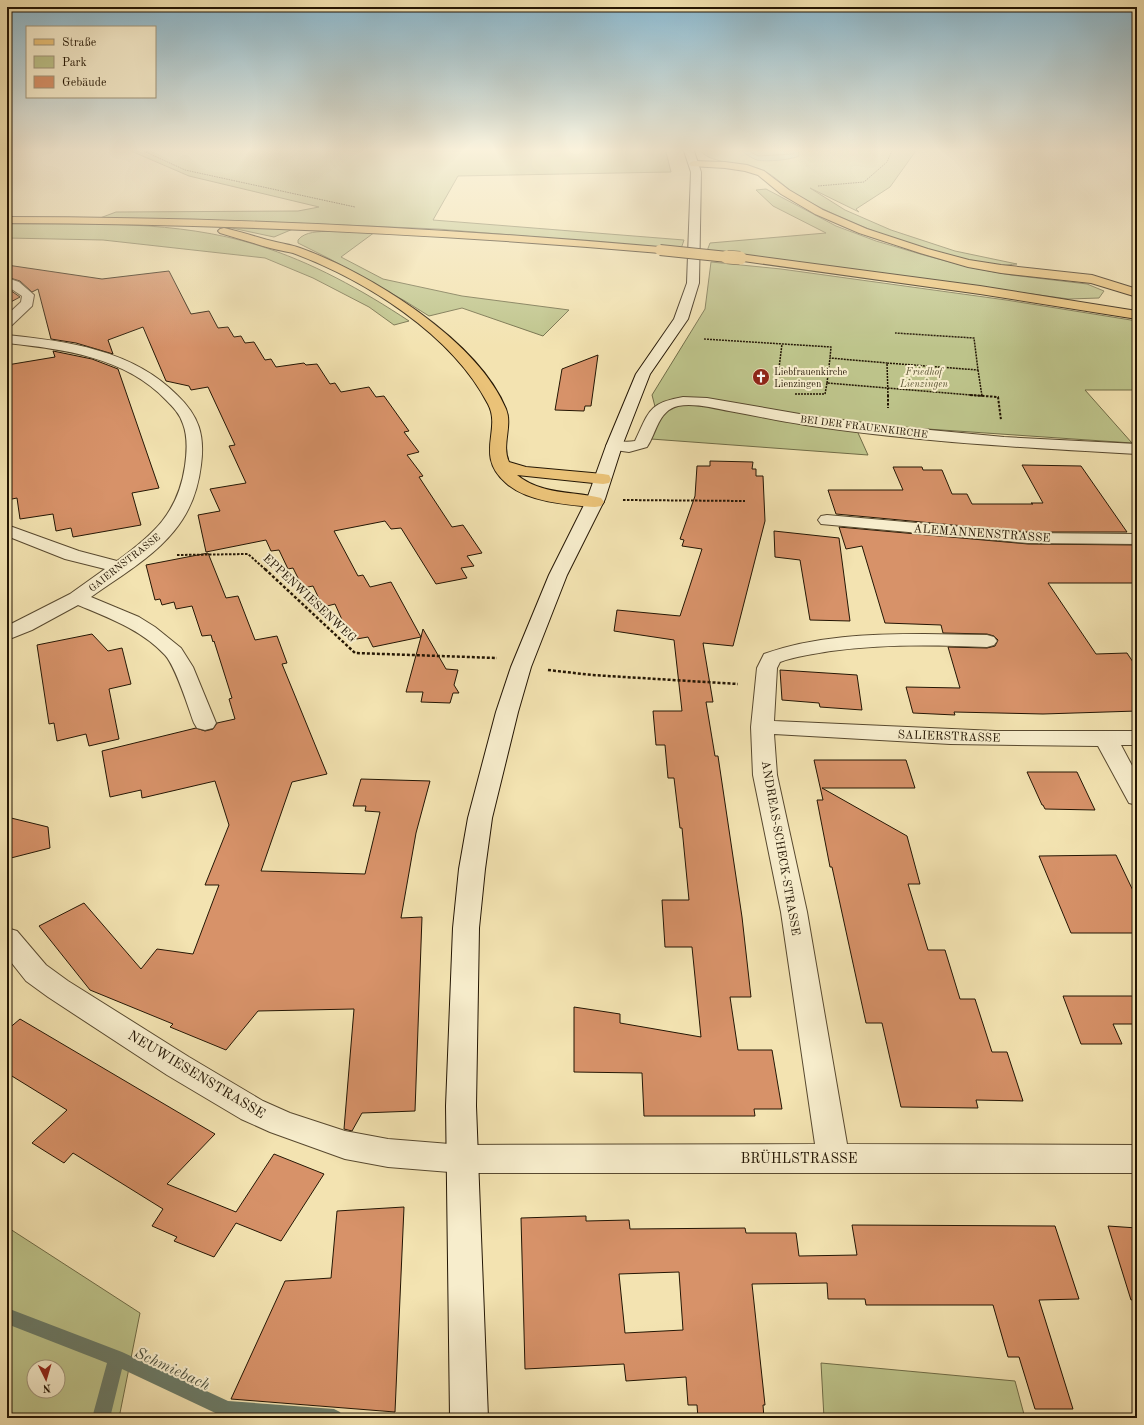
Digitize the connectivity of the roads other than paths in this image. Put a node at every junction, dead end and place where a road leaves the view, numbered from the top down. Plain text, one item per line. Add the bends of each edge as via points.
1 (695, 214) edge
2 (825, 214) edge
3 (7, 220) edge
4 (161, 221) junction
5 (328, 226) junction
6 (292, 242) junction
7 (7, 282) edge
8 (1103, 282) junction
9 (1137, 293) edge
10 (1085, 306) junction
11 (1137, 315) edge
12 (7, 322) edge
13 (7, 339) edge
14 (614, 446) junction
15 (1137, 449) edge
16 (503, 466) junction
17 (603, 479) junction
18 (595, 500) junction
19 (827, 520) dead end
20 (7, 530) edge
21 (1137, 538) edge
22 (127, 561) junction
23 (77, 598) junction
24 (7, 634) edge
25 (987, 641) dead end
26 (205, 722) dead end
27 (762, 727) junction
28 (1137, 738) edge
29 (1106, 739) junction
30 (1137, 797) edge
31 (7, 938) edge
32 (833, 1158) junction
33 (462, 1159) junction
34 (1137, 1159) edge
35 (469, 1418) edge

1 - 14 street via 692,283 681,319 643,374
2 - 8 main road via 911,247 984,266
3 - 4 main road
4 - 5 main road
4 - 6 main road
5 - 6 main road via 301,232
5 - 10 main road, bridge via 516,238 740,258
6 - 16 main road via 402,306 458,353 482,381 497,405 500,417 497,446 499,460
7 - 12 street via 24,290 28,299 23,308
8 - 9 main road
8 - 10 main road via 1120,296 1106,304
10 - 11 main road
13 - 22 street, GAIERNSTRASSE via 51,344 110,358 158,385 171,395 184,411 192,426 195,447 193,469 185,500 180,511 153,542
14 - 15 street, BEI DER FRAUENKIRCHE via 641,444 657,411 672,403 683,401 707,402 819,422 888,431 1004,442
14 - 17 street
16 - 17 main road via 525,472
16 - 18 main road via 511,480 525,489 568,500
17 - 18 street
18 - 33 street via 558,575 521,667 480,818 466,928
19 - 21 street, ALEMANNENSTRASSE via 1028,538
20 - 22 street via 72,555
22 - 23 street, GAIERNSTRASSE
23 - 24 street, GAIERNSTRASSE
23 - 26 street via 132,621 174,652 183,667
25 - 27 street, ANDREAS-SCHECK-STRASSE via 883,640 844,643 784,653 772,658 767,668
27 - 29 street, SALIERSTRASSE via 969,738
27 - 32 street, ANDREAS-SCHECK-STRASSE via 765,775 794,912
28 - 29 street, SALIERSTRASSE
29 - 30 street
31 - 33 street, NEUWIESENSTRASSE via 36,973 178,1066 252,1110 345,1145 388,1153
32 - 33 street, BRÜHLSTRASSE
32 - 34 street, BRÜHLSTRASSE
33 - 35 street

